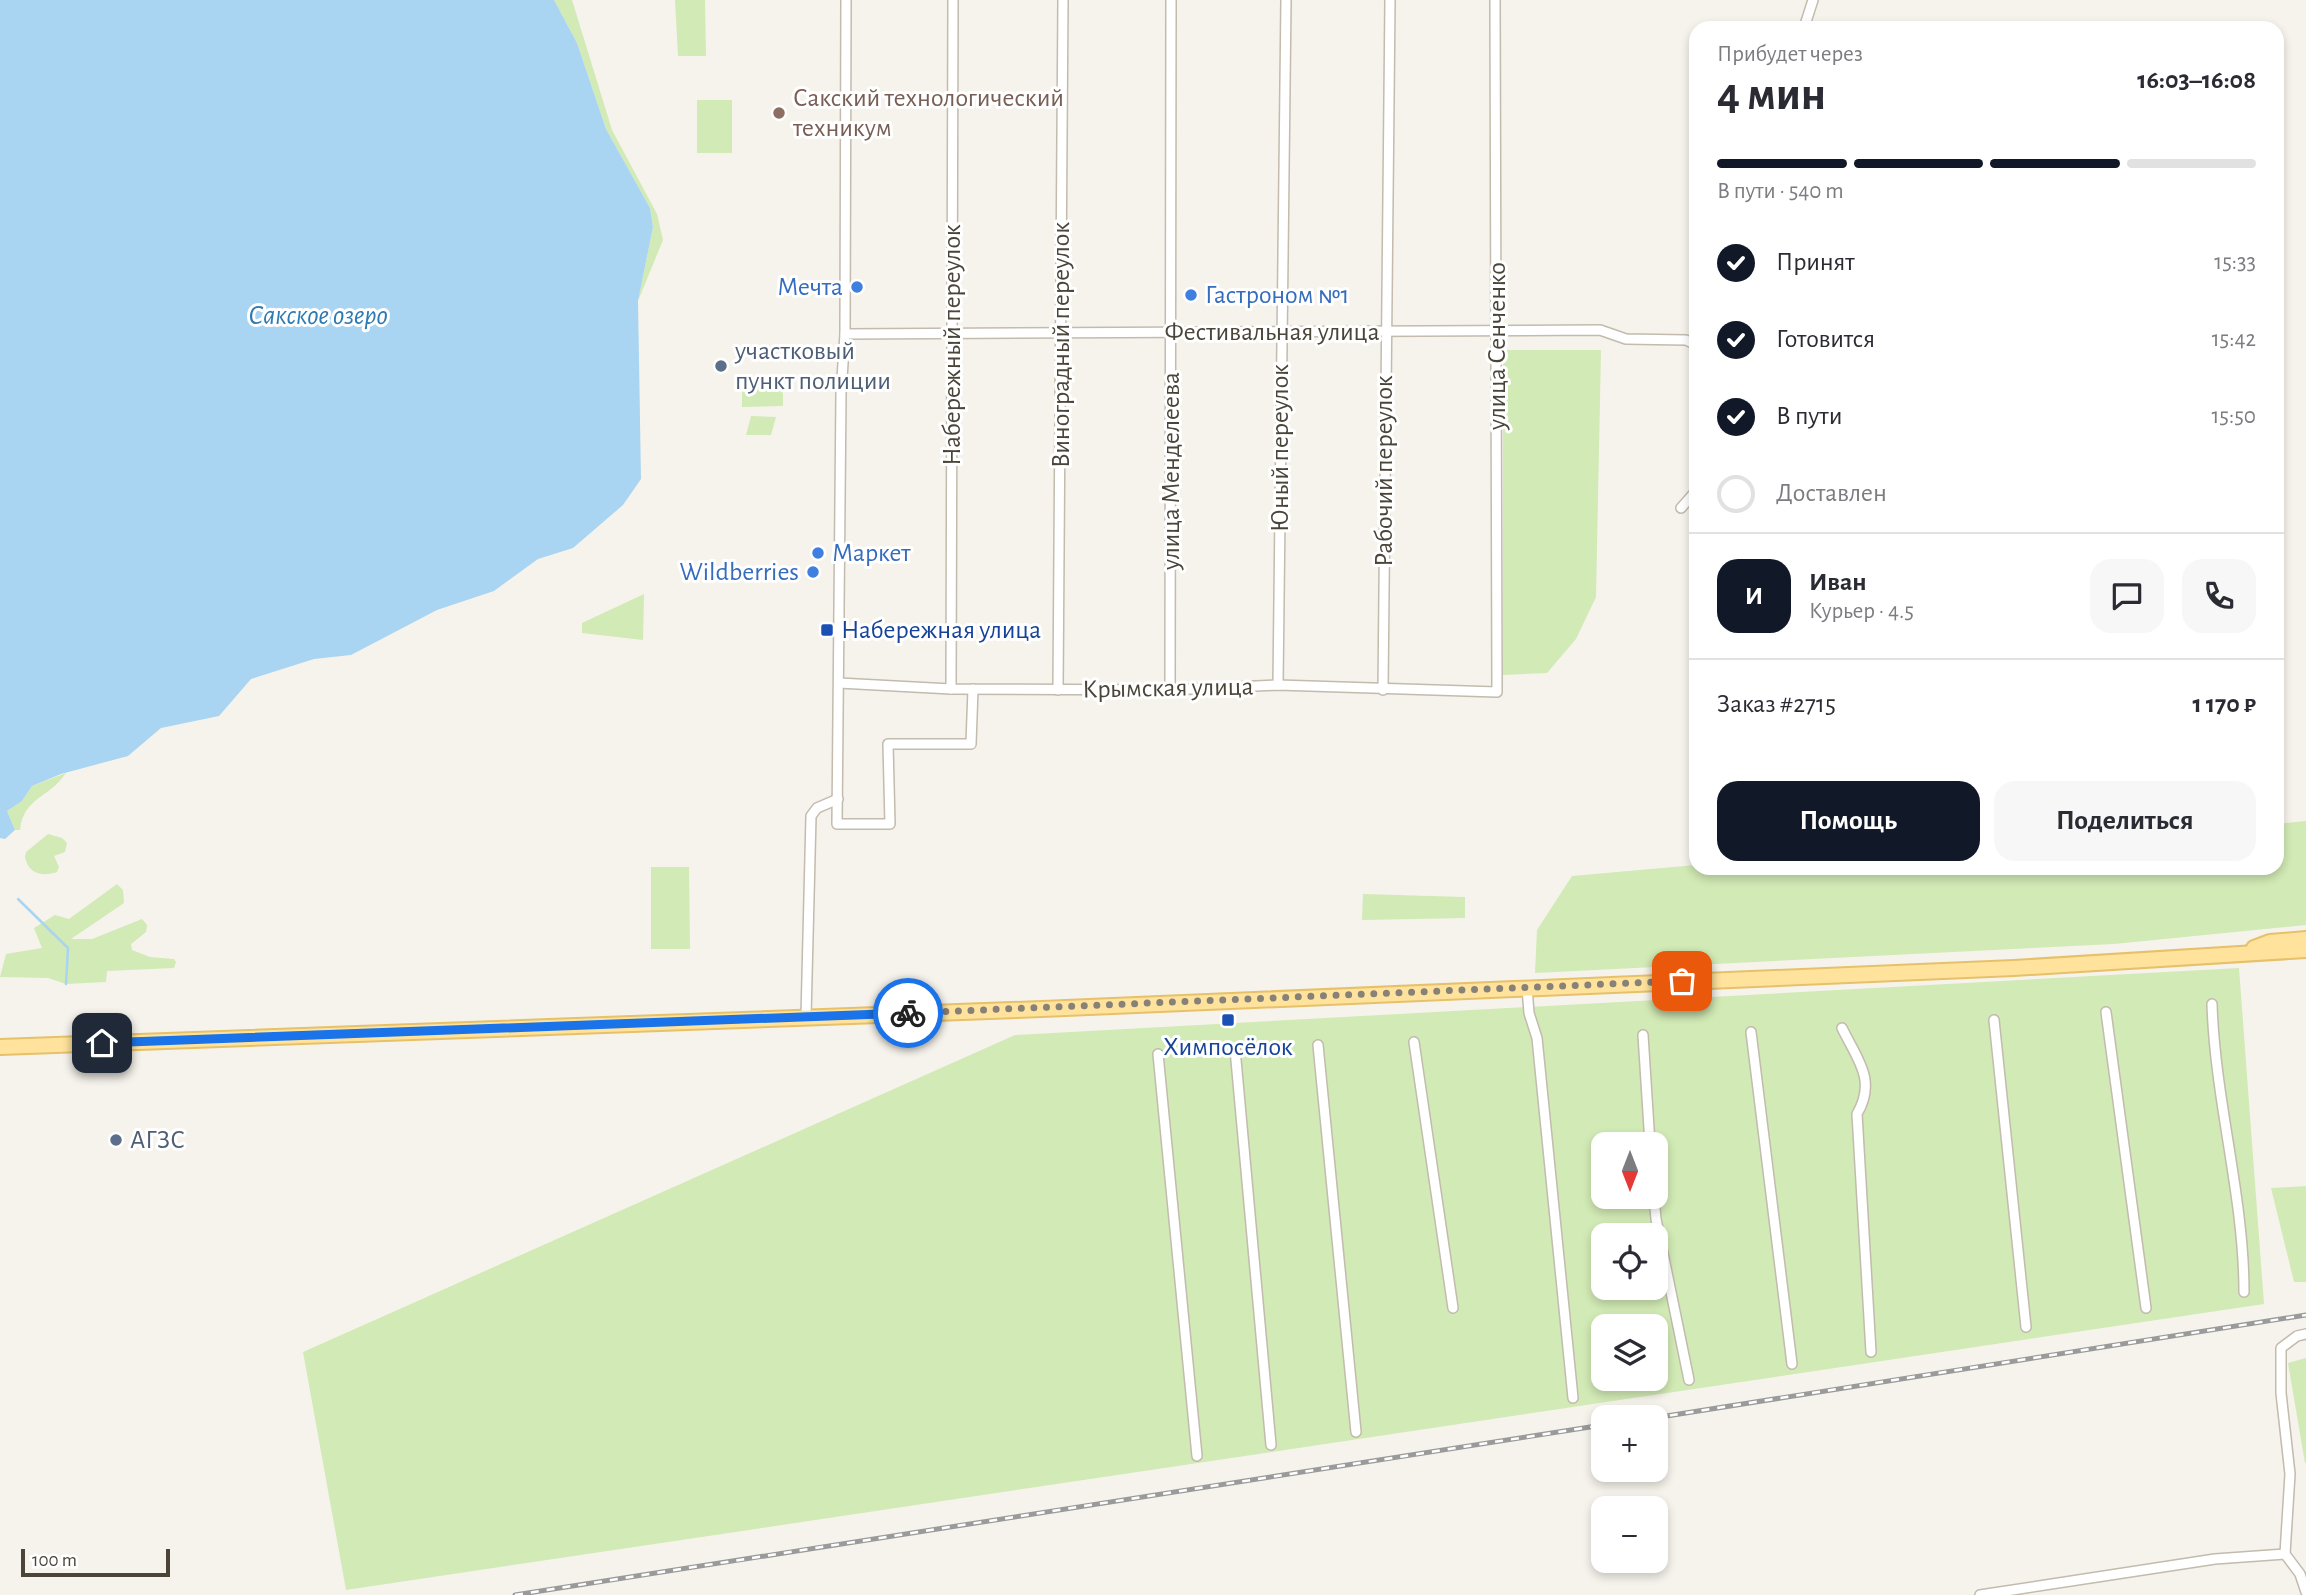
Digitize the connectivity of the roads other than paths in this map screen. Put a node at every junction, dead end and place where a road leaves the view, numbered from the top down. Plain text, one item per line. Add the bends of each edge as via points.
1 (846, 0) edge
2 (953, 0) edge
3 (1063, 0) edge
4 (1171, 0) edge
5 (1286, 0) edge
6 (1390, 0) edge
7 (1495, 0) edge
8 (1812, 0) edge
9 (1806, 21) edge
10 (1497, 330) junction
11 (1171, 332) junction
12 (1385, 332) junction
13 (951, 333) junction
14 (1061, 333) junction
15 (1280, 333) junction
16 (845, 334) junction
17 (1689, 342) edge
18 (1689, 499) edge
19 (1681, 508) dead end
20 (839, 683) junction
21 (1278, 685) junction
22 (951, 689) junction
23 (973, 689) junction
24 (1058, 690) junction
25 (1170, 690) junction
26 (1383, 690) junction
27 (1497, 692) joint
28 (838, 799) junction
29 (2306, 939) edge
30 (2306, 950) edge
31 (2239, 954) junction
32 (1527, 988) junction
33 (2213, 1004) dead end
34 (2106, 1012) dead end
35 (806, 1017) junction
36 (1994, 1020) dead end
37 (1842, 1028) dead end
38 (1751, 1032) dead end
39 (1643, 1035) dead end
40 (1414, 1042) dead end
41 (1318, 1045) dead end
42 (0, 1047) edge
43 (1235, 1049) dead end
44 (1158, 1054) dead end
45 (1649, 1132) edge
46 (1655, 1209) edge
47 (2244, 1292) dead end
48 (1453, 1308) dead end
49 (2146, 1308) dead end
50 (2026, 1327) dead end
51 (2306, 1334) edge
52 (1871, 1352) dead end
53 (1792, 1364) dead end
54 (1689, 1380) dead end
55 (1573, 1398) dead end
56 (1356, 1432) dead end
57 (1271, 1444) dead end
58 (1197, 1456) dead end
59 (2285, 1554) junction
60 (2306, 1592) edge
61 (1980, 1595) edge

1 - 16 street
2 - 13 street, Набережный переулок
3 - 14 street, Виноградный переулок
4 - 11 street, улица Менделеева
5 - 15 street, Юный переулок
6 - 12 street, Рабочий переулок
7 - 10 street, улица Сенченко
8 - 9 street
10 - 12 street, Фестивальная улица
10 - 17 street, Фестивальная улица via 1600,330 1626,339
10 - 27 street, улица Сенченко
11 - 14 street, Фестивальная улица
11 - 15 street, Фестивальная улица
11 - 25 street, улица Менделеева
12 - 15 street, Фестивальная улица
12 - 26 street, Рабочий переулок
13 - 14 street, Фестивальная улица
13 - 16 street, Фестивальная улица
13 - 22 street, Набережный переулок
14 - 24 street, Виноградный переулок
15 - 21 street, Юный переулок
16 - 20 street
18 - 19 street
20 - 22 street, Крымская улица
20 - 28 street
21 - 25 street, Крымская улица
21 - 26 street, Крымская улица
22 - 23 street, Крымская улица
23 - 24 street, Крымская улица
23 - 28 street via 971,744 888,744 890,824 837,824
24 - 25 street, Крымская улица
26 - 27 street, Крымская улица
28 - 35 street via 817,807 811,816
29 - 31 main road via 2270,942
30 - 31 main road
31 - 32 main road
32 - 35 main road
32 - 55 street via 1537,1038
33 - 47 street
34 - 49 street
35 - 42 main road
36 - 50 street
37 - 52 street via 1868,1084 1867,1098 1857,1114
38 - 53 street
39 - 45 street
40 - 48 street
41 - 56 street
43 - 57 street
44 - 58 street
46 - 54 street
51 - 59 street via 2281,1348 2290,1474
59 - 60 street
59 - 61 street via 2215,1559

